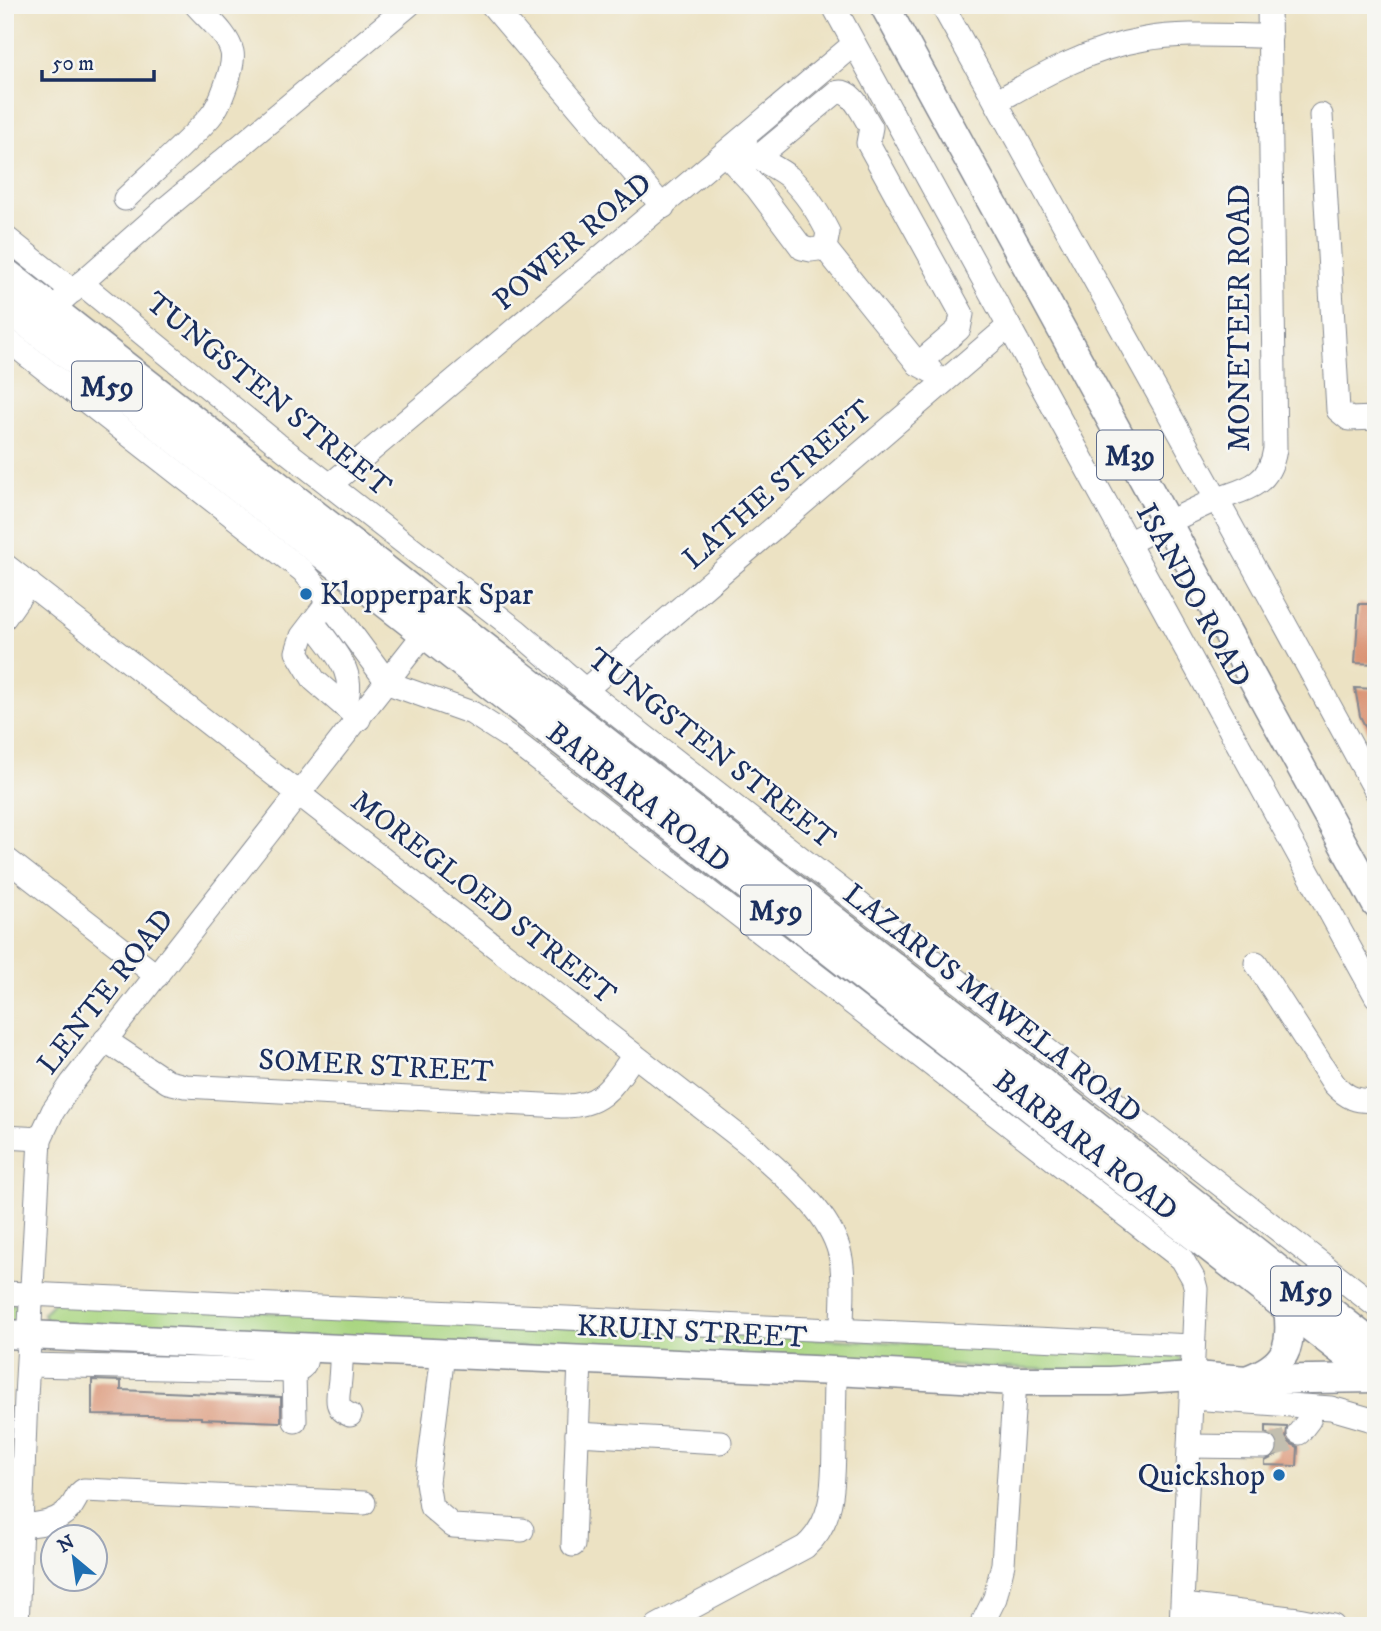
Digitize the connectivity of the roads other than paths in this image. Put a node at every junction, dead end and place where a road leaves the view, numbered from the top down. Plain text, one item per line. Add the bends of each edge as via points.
1 (196, 5) edge
2 (409, 5) edge
3 (492, 5) edge
4 (833, 5) edge
5 (884, 5) edge
6 (942, 5) edge
7 (1269, 5) edge
8 (1270, 36) junction
9 (854, 44) junction
10 (996, 102) junction
11 (1321, 115) dead end
12 (732, 148) junction
13 (757, 158) junction
14 (125, 199) dead end
15 (663, 207) junction
16 (5, 237) edge
17 (825, 248) junction
18 (5, 272) edge
19 (77, 287) junction
20 (5, 306) edge
21 (44, 319) junction
22 (1009, 326) junction
23 (5, 338) edge
24 (918, 364) junction
25 (942, 384) junction
26 (1376, 418) edge
27 (330, 485) junction
28 (1217, 499) junction
29 (1167, 523) junction
30 (1128, 543) junction
31 (373, 559) junction
32 (5, 565) edge
33 (29, 583) junction
34 (328, 602) junction
35 (5, 617) edge
36 (313, 622) junction
37 (424, 634) junction
38 (388, 683) junction
39 (585, 690) junction
40 (351, 713) junction
41 (1376, 791) edge
42 (300, 794) junction
43 (5, 858) edge
44 (1376, 904) edge
45 (1256, 963) dead end
46 (157, 976) junction
47 (1376, 996) edge
48 (105, 1040) junction
49 (634, 1055) junction
50 (1376, 1100) edge
51 (5, 1137) edge
52 (40, 1139) junction
53 (5, 1293) edge
54 (33, 1295) junction
55 (1376, 1306) edge
56 (1288, 1309) junction
57 (842, 1329) junction
58 (18, 1335) edge
59 (1193, 1346) junction
60 (1376, 1347) edge
61 (342, 1349) junction
62 (443, 1354) junction
63 (209, 1356) junction
64 (301, 1359) junction
65 (580, 1360) junction
66 (29, 1365) junction
67 (835, 1371) junction
68 (1376, 1378) edge
69 (1247, 1380) junction
70 (1015, 1381) junction
71 (1193, 1387) junction
72 (1312, 1407) junction
73 (350, 1415) dead end
74 (295, 1421) dead end
75 (1376, 1421) edge
76 (1298, 1433) tunnel mouth
77 (577, 1434) junction
78 (720, 1442) dead end
79 (1190, 1446) junction
80 (1265, 1447) tunnel mouth
81 (364, 1503) dead end
82 (14, 1525) edge
83 (522, 1530) dead end
84 (573, 1545) dead end
85 (1182, 1615) edge
86 (17, 1626) edge
87 (657, 1626) edge
88 (981, 1626) edge
89 (1333, 1626) edge

1 - 14 street via 228,42 233,63 229,77 212,114
2 - 19 street
3 - 15 street
4 - 9 street, ISANDO ROAD
5 - 29 main road, ISANDO ROAD / M39
6 - 10 street
7 - 8 street, MONETEER ROAD
8 - 10 street via 1206,35 1124,43 1053,70
8 - 28 street, MONETEER ROAD via 1275,449 1268,472 1259,481
9 - 12 street, POWER ROAD
9 - 22 street, ISANDO ROAD
10 - 28 street
11 - 26 street via 1338,410 1349,419
12 - 13 street
12 - 15 street, POWER ROAD
12 - 17 street via 802,248
13 - 17 street via 803,192 828,232
13 - 24 street via 835,93 850,94 871,127 868,143 962,314 960,329
15 - 27 street, POWER ROAD
16 - 19 street, TUNGSTEN STREET
17 - 24 street
18 - 21 main road, LAZARUS MAWELA ROAD / M59
19 - 21 street
19 - 27 street, TUNGSTEN STREET
20 - 21 main road, LAZARUS MAWELA ROAD / M59
21 - 31 main road, LAZARUS MAWELA ROAD / M59
21 - 37 main road, LAZARUS MAWELA ROAD / M59
22 - 25 street, LATHE STREET
22 - 30 street, ISANDO ROAD
23 - 34 street via 295,564
24 - 25 street
25 - 39 street, LATHE STREET
27 - 39 street, TUNGSTEN STREET via 516,630
28 - 29 street, MONETEER ROAD
28 - 41 street
29 - 30 street, MONETEER ROAD
29 - 44 main road, ISANDO ROAD / M39
30 - 47 street, ISANDO ROAD
31 - 37 main road via 418,614
31 - 60 main road, LAZARUS MAWELA ROAD / M59
32 - 33 street, MOREGLOED STREET
33 - 35 street
33 - 42 street, MOREGLOED STREET
34 - 36 street
34 - 38 street
36 - 40 street via 348,676
36 - 40 street via 297,652 314,680
37 - 38 street, LENTE ROAD
37 - 56 main road, LAZARUS MAWELA ROAD / M59
38 - 40 street, LENTE ROAD
38 - 59 street, BARBARA ROAD via 472,713 509,737 1182,1259 1196,1289
39 - 55 street, TUNGSTEN STREET
40 - 42 street, LENTE ROAD
42 - 46 street, LENTE ROAD
42 - 49 street, MOREGLOED STREET
43 - 46 street
45 - 50 street via 1334,1084 1355,1100
46 - 48 street, LENTE ROAD
48 - 49 street, SOMER STREET via 168,1082 185,1086 562,1106 583,1106 605,1094
48 - 52 street, LENTE ROAD via 52,1111
49 - 57 street, MOREGLOED STREET via 755,1149 820,1215 832,1231 841,1260
51 - 52 street
52 - 54 street, LENTE ROAD
53 - 54 street, KRUIN STREET
54 - 57 street, KRUIN STREET
54 - 58 street, LENTE ROAD
56 - 68 main road, LAZARUS MAWELA ROAD / M59
56 - 69 main road via 1290,1331 1283,1355 1270,1369
57 - 59 street, KRUIN STREET
58 - 63 main road, KRUIN STREET
58 - 66 street, LENTE ROAD
59 - 71 street, BARBARA ROAD
61 - 62 main road, KRUIN STREET
61 - 64 main road, KRUIN STREET
61 - 73 street via 338,1407
62 - 65 main road, KRUIN STREET
62 - 83 street via 426,1482 431,1507 453,1526
63 - 64 main road, KRUIN STREET
63 - 66 street
64 - 74 street
65 - 67 main road, KRUIN STREET
65 - 77 street
66 - 82 street, LENTE ROAD
67 - 70 main road, KRUIN STREET
67 - 87 street via 833,1487 820,1531 805,1548
68 - 69 main road, KRUIN STREET
69 - 71 main road, KRUIN STREET
70 - 71 main road, KRUIN STREET
70 - 88 street via 1003,1564 995,1598
71 - 72 street
71 - 79 street, BARBARA ROAD
72 - 75 street
72 - 76 street via 1307,1424
77 - 78 street
77 - 84 street
79 - 80 street
79 - 85 street, BARBARA ROAD
81 - 82 street via 84,1490 56,1520
82 - 86 street, LENTE ROAD
85 - 89 street via 1298,1619

